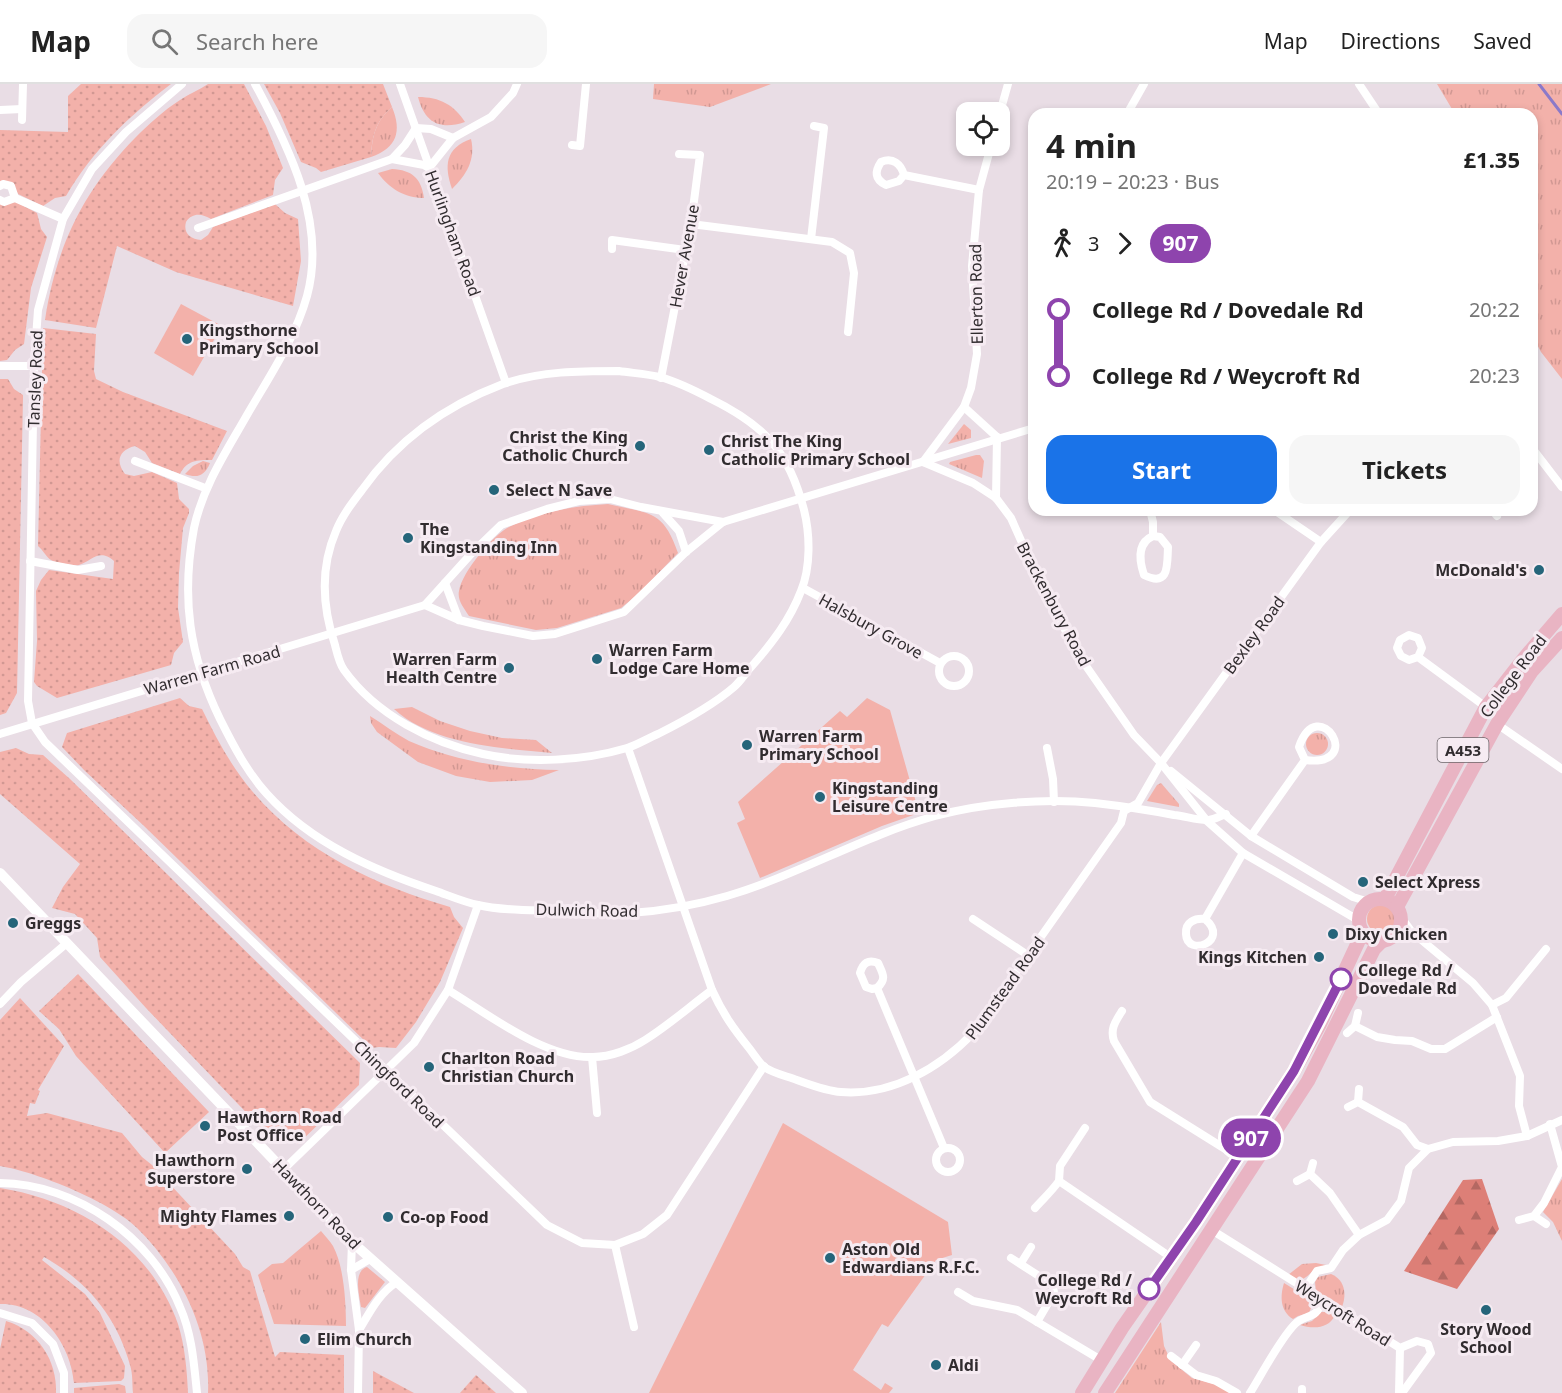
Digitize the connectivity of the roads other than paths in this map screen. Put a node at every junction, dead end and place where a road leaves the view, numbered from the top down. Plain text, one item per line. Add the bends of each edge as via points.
1 (23, 84) edge
2 (182, 84) edge
3 (255, 84) edge
4 (400, 84) edge
5 (517, 84) edge
6 (586, 84) edge
7 (1144, 84) edge
8 (1359, 84) edge
9 (1006, 85) edge
10 (1002, 102) edge
11 (1130, 108) edge
12 (1375, 108) edge
13 (22, 109) junction
14 (0, 110) edge
15 (22, 120) dead end
16 (814, 126) dead end
17 (416, 128) junction
18 (453, 138) junction
19 (572, 145) dead end
20 (679, 154) dead end
21 (988, 156) edge
22 (392, 159) junction
23 (429, 168) junction
24 (904, 175) dead end
25 (0, 186) edge
26 (979, 190) junction
27 (302, 191) junction
28 (15, 198) junction
29 (0, 200) edge
30 (63, 219) junction
31 (691, 224) junction
32 (198, 228) dead end
33 (811, 239) junction
34 (612, 249) dead end
35 (685, 250) junction
36 (848, 332) dead end
37 (0, 366) edge
38 (34, 366) junction
39 (661, 378) junction
40 (506, 383) junction
41 (964, 407) junction
42 (1028, 429) edge
43 (997, 437) junction
44 (135, 461) dead end
45 (923, 462) junction
46 (1538, 463) edge
47 (1562, 487) edge
48 (206, 488) junction
49 (801, 498) junction
50 (996, 498) junction
51 (661, 511) junction
52 (1152, 516) edge
53 (1283, 516) edge
54 (1345, 516) edge
55 (723, 522) junction
56 (1153, 536) junction
57 (1321, 542) junction
58 (686, 552) junction
59 (30, 561) junction
60 (101, 566) dead end
61 (445, 584) junction
62 (803, 588) junction
63 (425, 605) junction
64 (1562, 614) edge
65 (459, 620) junction
66 (331, 634) junction
67 (1562, 638) edge
68 (1418, 657) dead end
69 (940, 663) dead end
70 (200, 673) junction
71 (1486, 707) junction
72 (32, 723) junction
73 (1497, 724) junction
74 (0, 734) edge
75 (628, 748) junction
76 (1047, 748) dead end
77 (1305, 760) junction
78 (1161, 763) junction
79 (1562, 769) edge
80 (1054, 802) junction
81 (1130, 807) junction
82 (1226, 814) junction
83 (1206, 821) junction
84 (1251, 836) junction
85 (1243, 853) junction
86 (0, 873) edge
87 (1385, 899) junction
88 (1369, 902) junction
89 (478, 905) junction
90 (682, 906) junction
91 (1399, 912) junction
92 (973, 919) dead end
93 (1205, 919) dead end
94 (1358, 920) junction
95 (1412, 932) junction
96 (1364, 935) junction
97 (1386, 940) junction
98 (67, 943) junction
99 (1546, 949) dead end
100 (1029, 956) junction
101 (877, 988) dead end
102 (448, 990) junction
103 (712, 990) junction
104 (0, 1004) edge
105 (1492, 1005) junction
106 (1122, 1011) dead end
107 (1358, 1013) dead end
108 (1497, 1017) junction
109 (1355, 1026) junction
110 (1347, 1033) dead end
111 (592, 1057) junction
112 (764, 1066) junction
113 (386, 1071) junction
114 (914, 1077) junction
115 (1359, 1089) dead end
116 (1358, 1102) junction
117 (1348, 1107) dead end
118 (597, 1113) dead end
119 (1562, 1120) edge
120 (1550, 1124) junction
121 (1085, 1128) dead end
122 (1527, 1136) junction
123 (944, 1148) dead end
124 (1428, 1149) junction
125 (1238, 1157) junction
126 (1313, 1163) dead end
127 (284, 1169) junction
128 (1310, 1174) junction
129 (1059, 1181) junction
130 (1297, 1181) dead end
131 (0, 1183) edge
132 (1035, 1208) dead end
133 (1534, 1216) junction
134 (1519, 1220) dead end
135 (1546, 1224) dead end
136 (1210, 1229) junction
137 (1359, 1235) junction
138 (352, 1242) junction
139 (615, 1245) junction
140 (1030, 1247) dead end
141 (1172, 1257) junction
142 (1011, 1258) dead end
143 (370, 1259) junction
144 (1021, 1263) junction
145 (351, 1270) junction
146 (397, 1282) junction
147 (1305, 1289) junction
148 (958, 1292) dead end
149 (1322, 1301) junction
150 (0, 1313) edge
151 (1037, 1322) junction
152 (634, 1327) dead end
153 (359, 1330) junction
154 (1196, 1345) dead end
155 (1400, 1348) junction
156 (1171, 1356) dead end
157 (1101, 1360) junction
158 (1182, 1365) junction
159 (64, 1393) edge
160 (196, 1393) edge
161 (358, 1393) edge
162 (522, 1393) edge
163 (1082, 1393) edge
164 (1105, 1393) edge
165 (1237, 1393) edge
166 (1250, 1393) edge
167 (1401, 1393) edge

1 - 13 street
2 - 30 street, Tansley Road via 126,132 92,169
3 - 27 street, Dulwich Road
4 - 17 street, Hurlingham Road
5 - 18 street via 491,117
6 - 19 street via 580,146
7 - 11 street
8 - 12 street
9 - 10 street
13 - 14 street
13 - 15 street
16 - 33 street via 824,128
17 - 18 street
17 - 22 street
17 - 23 street, Hurlingham Road
18 - 23 street
20 - 31 street, Hever Avenue via 700,155
21 - 26 street, Ellerton Road
22 - 23 street
22 - 27 street
23 - 40 street, Hurlingham Road
24 - 26 street
25 - 28 street via 11,186
26 - 41 street, Ellerton Road via 972,266 977,354
27 - 32 street
27 - 48 street, Dulwich Road via 311,224 312,251 306,300 284,351
28 - 29 street
28 - 30 street
30 - 38 street, Tansley Road via 38,310
31 - 33 street
31 - 35 street, Hever Avenue
33 - 36 street via 832,242 850,253 854,273
34 - 35 street via 612,240
35 - 39 street, Hever Avenue
37 - 38 street
38 - 59 street, Tansley Road
39 - 40 street via 619,370 563,372
39 - 49 street via 689,388 754,423 784,458
40 - 66 street via 434,419 401,443 379,465 348,508 324,572
41 - 43 street
41 - 45 street, Ellerton Road
42 - 43 street, Warren Farm Road
43 - 45 street, Warren Farm Road
43 - 50 street
44 - 48 street
45 - 49 street, Warren Farm Road
45 - 50 street, Brackenbury Road via 973,483
46 - 47 street
48 - 70 street, Dulwich Road via 194,529 189,576 189,621
49 - 55 street, Warren Farm Road
49 - 62 street via 808,524
50 - 78 street, Brackenbury Road via 1011,518 1077,653 1134,735
51 - 55 street, Warren Farm Road
51 - 58 street via 679,531
51 - 61 street, Warren Farm Road via 610,499 579,501 524,515 501,525
52 - 56 street
53 - 57 street
54 - 57 street, Bexley Road
55 - 58 street, Warren Farm Road
56 - 56 street via 1141,545 1141,568 1144,575 1157,579 1167,572 1168,547 1160,537
57 - 78 street, Bexley Road
58 - 65 street, Warren Farm Road via 624,612 563,631 533,636
59 - 60 street via 78,570
59 - 72 street, Tansley Road via 28,701
61 - 63 street, Warren Farm Road
61 - 65 street
62 - 69 street, Halsbury Grove
62 - 75 street via 774,639 735,686 683,721
63 - 65 street, Warren Farm Road
63 - 66 street, Warren Farm Road
64 - 71 main road, College Road / A453
66 - 70 street, Warren Farm Road
66 - 75 street via 342,668 369,697 408,725 453,746 512,759 551,760
67 - 73 main road, College Road / A453 via 1532,671
68 - 71 street
70 - 72 street, Warren Farm Road
70 - 89 street, Dulwich Road via 245,765 267,795 299,823 367,865
71 - 87 main road, College Road / A453
72 - 74 street, Warren Farm Road
72 - 113 street, Chingford Road via 45,742
73 - 79 street
73 - 91 main road, College Road / A453
75 - 90 street, Plumstead Road
76 - 80 street
77 - 77 street via 1299,747 1303,736 1310,728 1321,726 1330,730 1336,748 1330,757 1319,762
77 - 84 street
78 - 81 street, Plumstead Road via 1138,803
78 - 82 street, Brackenbury Road
78 - 83 street, Brackenbury Road
80 - 81 street, Dulwich Road
80 - 90 street, Dulwich Road via 940,814 874,836 725,897
81 - 83 street
81 - 100 street, Plumstead Road
82 - 83 street
82 - 84 street, Brackenbury Road
83 - 85 street, Brackenbury Road
84 - 88 street, Brackenbury Road via 1353,897
85 - 93 street
85 - 94 street, Brackenbury Road
86 - 98 street, Hawthorn Road
87 - 88 main road
87 - 91 main road
88 - 94 main road
89 - 90 street, Dulwich Road via 628,914
89 - 102 street
90 - 103 street, Plumstead Road
91 - 95 street
91 - 97 main road via 1399,930
92 - 100 street
94 - 96 main road
95 - 97 street
95 - 105 street via 1473,983
96 - 97 main road
96 - 125 main road via 1294,1071
97 - 136 main road via 1374,949 1308,1081
98 - 104 street
98 - 127 street, Hawthorn Road
99 - 105 street via 1506,998
100 - 114 street, Plumstead Road via 959,1048
101 - 114 street
102 - 111 street via 550,1048
102 - 113 street via 414,1043
103 - 111 street via 645,1040 624,1050
103 - 112 street, Plumstead Road via 725,1017
105 - 108 street
106 - 125 street via 1113,1025 1114,1041 1150,1102
107 - 109 street
108 - 109 street via 1445,1049 1377,1037
108 - 122 street via 1520,1076 1519,1106
109 - 110 street
111 - 118 street
112 - 114 street, Plumstead Road via 813,1086 841,1092 871,1090
112 - 139 street, Chingford Road via 667,1215 643,1234
113 - 127 street
113 - 139 street, Chingford Road via 547,1225 582,1243
114 - 123 street
115 - 116 street
116 - 117 street
116 - 124 street via 1403,1128 1417,1145
119 - 120 street
120 - 122 street
120 - 133 street via 1562,1167
121 - 129 street via 1060,1166
122 - 124 street via 1453,1142
124 - 137 street via 1409,1168 1401,1201 1387,1220
125 - 141 main road
126 - 128 street
127 - 138 street, Hawthorn Road
128 - 130 street
128 - 137 street via 1330,1193
129 - 132 street
129 - 141 street
131 - 160 street via 64,1195 105,1217 140,1246 168,1282 181,1308 193,1352
133 - 134 street
133 - 135 street
136 - 147 street, Weycroft Road
136 - 164 main road
137 - 147 street via 1331,1268 1317,1271
138 - 143 street, Hawthorn Road
138 - 145 street
139 - 152 street
140 - 144 street
141 - 157 main road
142 - 144 street
143 - 145 street
143 - 146 street, Hawthorn Road
144 - 151 street via 1053,1285 1053,1293
145 - 153 street
146 - 153 street via 388,1287
146 - 162 street, Hawthorn Road
147 - 149 street, Weycroft Road
148 - 151 street via 973,1301 1017,1310
149 - 155 street, Weycroft Road
149 - 166 street via 1320,1310 1296,1322
150 - 159 street via 32,1323 52,1344 64,1373
151 - 157 street
153 - 161 street
154 - 158 street
155 - 167 street
155 - 167 street, Weycroft Road via 1417,1341 1428,1344 1431,1353
156 - 158 street
157 - 163 main road
158 - 165 street

